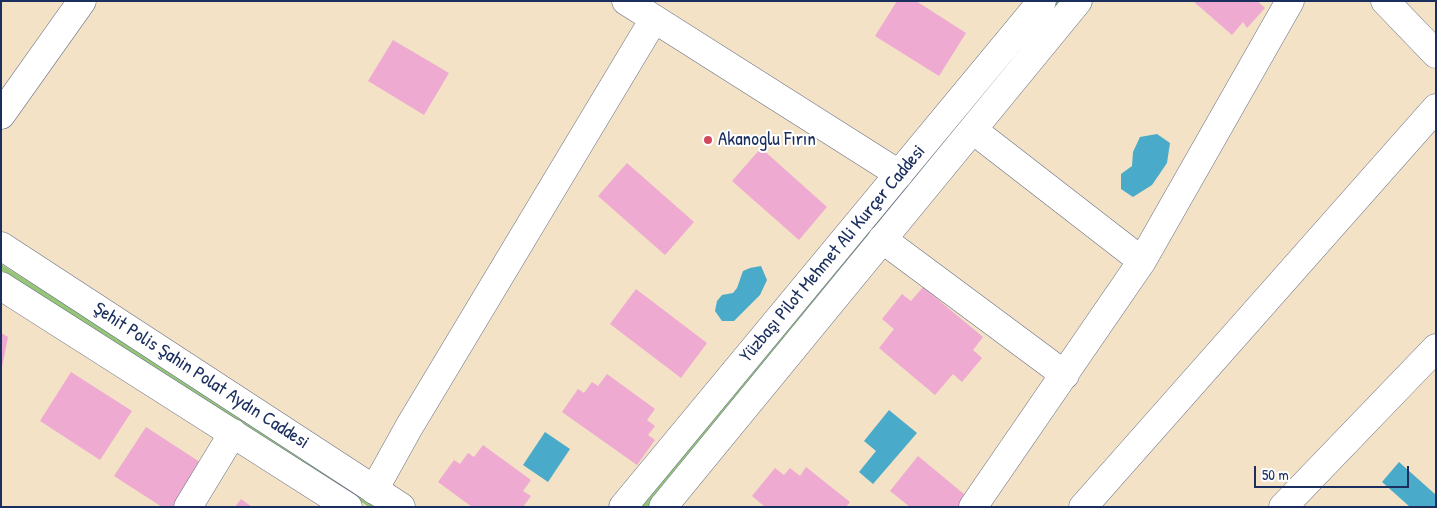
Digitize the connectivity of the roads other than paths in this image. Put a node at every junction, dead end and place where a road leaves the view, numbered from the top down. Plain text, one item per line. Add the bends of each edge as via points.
1 (82, 1) edge
2 (1078, 1) edge
3 (1290, 1) edge
4 (1385, 1) edge
5 (629, 2) edge
6 (1035, 4) edge
7 (654, 19) junction
8 (1436, 54) edge
9 (1436, 108) edge
10 (1, 116) edge
11 (973, 130) junction
12 (899, 174) junction
13 (882, 239) junction
14 (1, 246) edge
15 (1142, 261) junction
16 (1, 286) edge
17 (1436, 348) edge
18 (1065, 374) junction
19 (233, 433) junction
20 (374, 490) junction
21 (188, 507) edge
22 (348, 507) edge
23 (401, 507) edge
24 (623, 507) edge
25 (663, 507) edge
26 (973, 507) edge
27 (1083, 507) edge
28 (1283, 507) edge

1 - 10 street
2 - 11 street, Yüzbaşı Pilot Mehmet Ali Kurçer Caddesi
3 - 15 street
4 - 8 street
5 - 7 street
6 - 12 street, Yüzbaşı Pilot Mehmet Ali Kurçer Caddesi
7 - 12 street
7 - 20 street
9 - 27 street
11 - 13 street, Yüzbaşı Pilot Mehmet Ali Kurçer Caddesi
11 - 15 street
12 - 24 street, Yüzbaşı Pilot Mehmet Ali Kurçer Caddesi
13 - 18 street
13 - 25 street, Yüzbaşı Pilot Mehmet Ali Kurçer Caddesi
14 - 20 street, Şehit Polis Şahin Polat Aydın Caddesi
15 - 18 street
16 - 19 street, Şehit Polis Şahin Polat Aydın Caddesi
17 - 28 street
18 - 26 street
19 - 21 street
19 - 22 street, Şehit Polis Şahin Polat Aydın Caddesi
20 - 23 street, Şehit Polis Şahin Polat Aydın Caddesi

